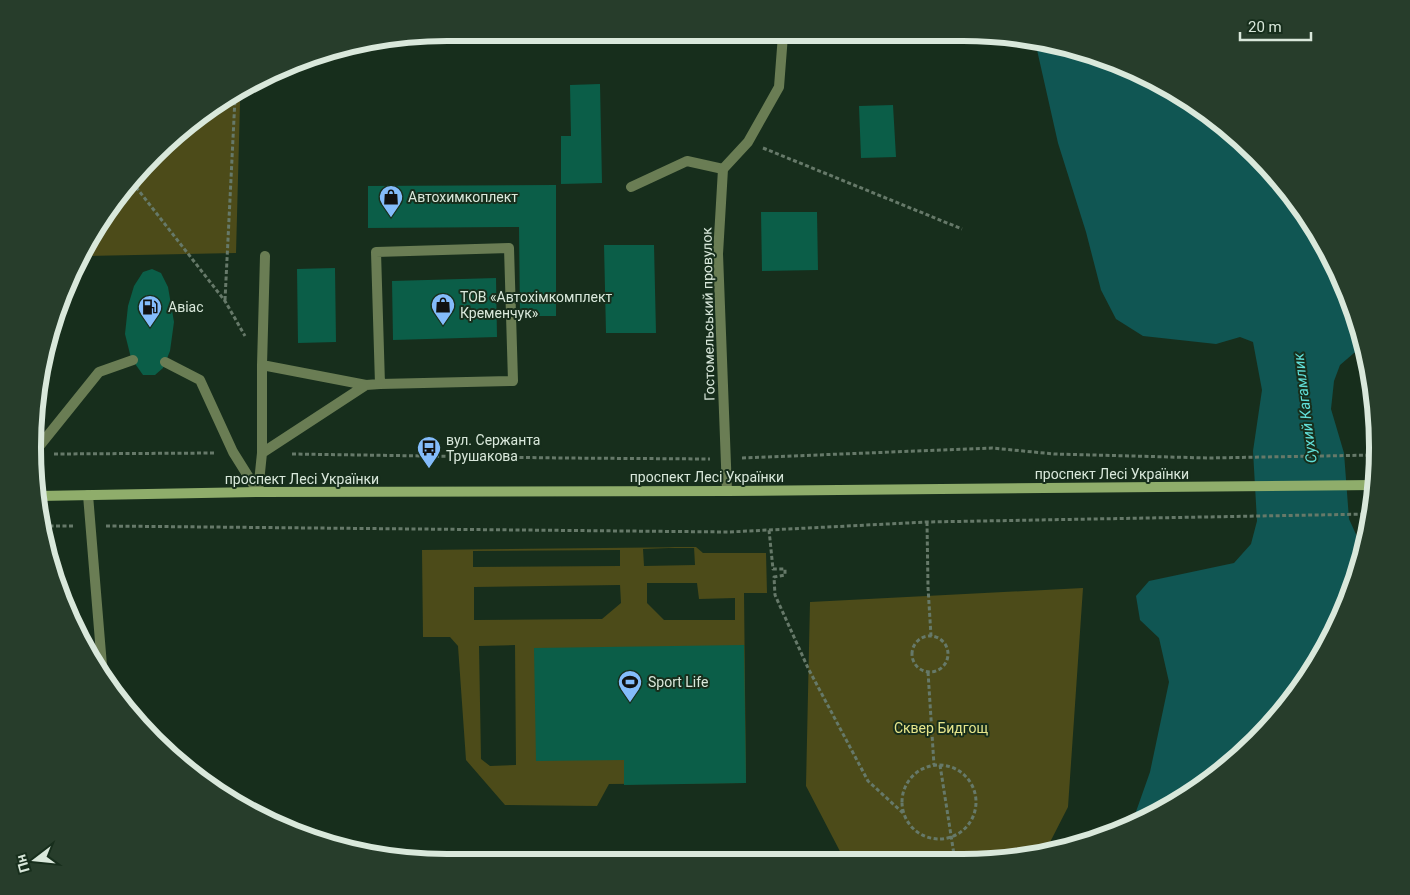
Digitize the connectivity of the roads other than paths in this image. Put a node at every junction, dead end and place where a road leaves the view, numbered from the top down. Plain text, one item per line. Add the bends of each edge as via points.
1 (783, 41) edge
2 (723, 169) junction
3 (631, 187) dead end
4 (265, 256) dead end
5 (133, 360) dead end
6 (166, 362) dead end
7 (262, 365) junction
8 (380, 384) junction
9 (366, 385) junction
10 (41, 445) edge
11 (262, 453) junction
12 (1367, 486) edge
13 (727, 491) junction
14 (258, 492) junction
15 (88, 495) junction
16 (44, 496) edge
17 (101, 660) edge

1 - 2 street via 779,87 748,142
2 - 3 street via 687,161
2 - 13 street, Гостомельський провулок via 718,254
4 - 7 street
5 - 10 street via 99,372
6 - 14 street via 200,380 233,452
7 - 9 street
7 - 11 street
8 - 8 street via 376,252 510,248 513,381
8 - 9 street
9 - 11 street
11 - 14 street
12 - 13 street, проспект Лесі Українки
13 - 14 street, проспект Лесі Українки
14 - 15 street, проспект Лесі Українки
15 - 16 street, проспект Лесі Українки
15 - 17 street

